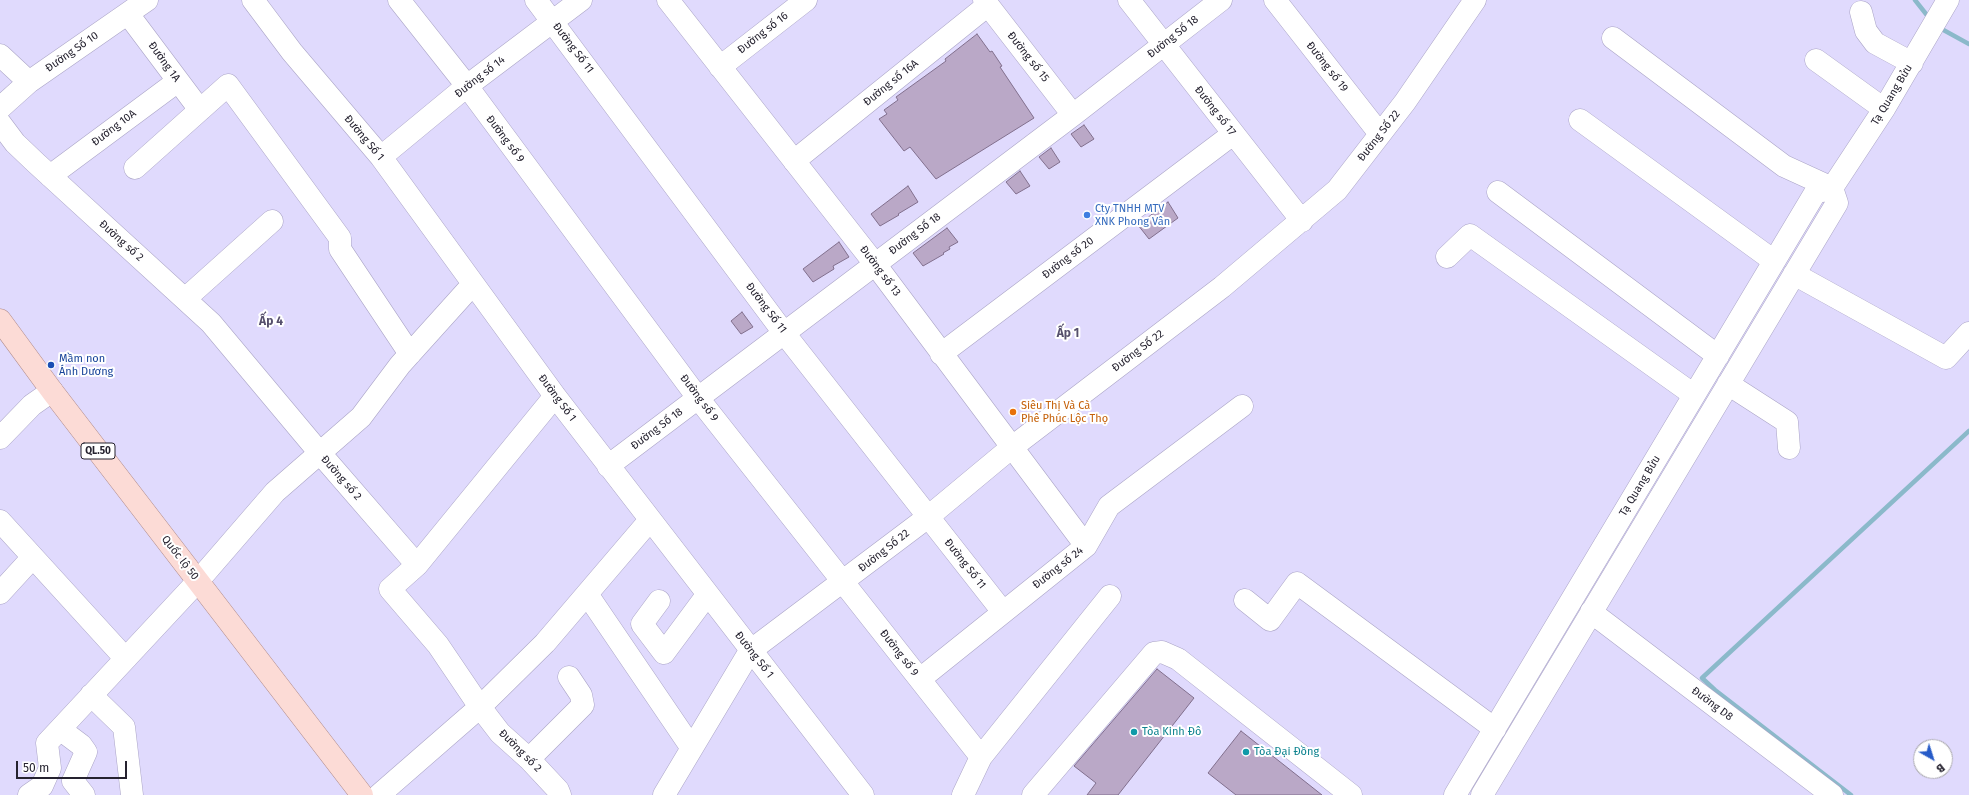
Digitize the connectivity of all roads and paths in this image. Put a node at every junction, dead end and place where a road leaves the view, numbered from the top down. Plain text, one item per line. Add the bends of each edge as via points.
1 (147, 0) edge
2 (253, 0) edge
3 (399, 0) edge
4 (536, 0) edge
5 (581, 0) edge
6 (668, 0) edge
7 (806, 0) edge
8 (1129, 0) edge
9 (1221, 0) edge
10 (1475, 0) edge
11 (1948, 0) edge
12 (986, 2) edge
13 (1281, 2) edge
14 (1862, 12) dead end
15 (128, 14) junction
16 (552, 21) junction
17 (1613, 38) dead end
18 (1163, 45) junction
19 (0, 55) edge
20 (1816, 60) dead end
21 (1912, 63) junction
22 (720, 67) junction
23 (178, 81) junction
24 (29, 82) junction
25 (467, 86) junction
26 (0, 108) edge
27 (1884, 109) junction
28 (200, 110) junction
29 (1073, 114) junction
30 (1580, 120) dead end
31 (0, 123) edge
32 (1233, 134) junction
33 (1380, 134) junction
34 (381, 157) junction
35 (794, 161) junction
36 (135, 168) dead end
37 (50, 176) junction
38 (1832, 188) junction
39 (1498, 192) dead end
40 (272, 221) dead end
41 (1302, 221) junction
42 (1447, 257) dead end
43 (1774, 261) junction
44 (875, 264) junction
45 (1794, 274) junction
46 (473, 284) junction
47 (185, 299) junction
48 (0, 320) edge
49 (784, 333) junction
50 (1969, 333) edge
51 (410, 354) junction
52 (941, 354) junction
53 (1718, 356) junction
54 (1728, 384) junction
55 (52, 391) junction
56 (1694, 395) junction
57 (555, 396) junction
58 (698, 398) junction
59 (1242, 406) dead end
60 (0, 438) edge
61 (1011, 448) junction
62 (1789, 448) dead end
63 (319, 452) junction
64 (608, 466) junction
65 (928, 517) junction
66 (0, 520) edge
67 (650, 520) junction
68 (1610, 536) junction
69 (1086, 546) junction
70 (1630, 548) junction
71 (33, 556) junction
72 (417, 565) junction
73 (198, 581) junction
74 (843, 582) junction
75 (0, 593) edge
76 (587, 594) junction
77 (707, 594) junction
78 (1110, 596) dead end
79 (1245, 600) dead end
80 (659, 601) dead end
81 (1003, 612) junction
82 (1591, 612) junction
83 (750, 651) junction
84 (125, 658) junction
85 (569, 676) dead end
86 (920, 679) junction
87 (91, 695) junction
88 (480, 707) junction
89 (1495, 729) junction
90 (61, 730) junction
91 (692, 747) junction
92 (981, 757) junction
93 (529, 759) junction
94 (29, 795) edge
95 (84, 795) edge
96 (132, 795) edge
97 (362, 795) edge
98 (379, 795) edge
99 (560, 795) edge
100 (664, 795) edge
101 (863, 795) edge
102 (963, 795) edge
103 (1033, 795) edge
104 (1352, 795) edge
105 (1455, 795) edge
106 (1482, 795) edge
107 (1832, 795) edge

1 - 15 street, Đường Số 10
2 - 34 street, Đường Số 1 via 292,52
3 - 25 street, Đường số 9
4 - 16 street, Đường Số 11
5 - 16 street, Đường số 14
6 - 22 street, Đường số 13
7 - 22 street, Đường số 16
8 - 18 street, Đường số 17
9 - 18 street, Đường Số 18
10 - 33 street, Đường Số 22
11 - 21 street, Tạ Quang Bửu
12 - 29 street, Đường số 15
12 - 35 street, Đường số 16A
13 - 33 street, Đường số 19
14 - 21 street via 1866,30 1875,43
15 - 23 street, Đường 1A
15 - 24 street, Đường Số 10
16 - 25 street, Đường số 14
16 - 49 street, Đường Số 11
17 - 38 street via 1784,166
18 - 29 street, Đường Số 18
18 - 32 street, Đường số 17
19 - 24 street
20 - 27 street
21 - 27 street, Tạ Quang Bửu
22 - 35 street, Đường số 13
23 - 28 street, Đường 1A
23 - 37 street, Đường 10A
24 - 26 street, Đường Số 10
25 - 34 street, Đường số 14
25 - 58 street, Đường số 9
27 - 38 street, Tạ Quang Bửu
28 - 36 street
28 - 51 street via 228,85 340,238 340,249
29 - 44 street, Đường Số 18
30 - 43 street
31 - 37 street, Đường số 2 via 15,142
32 - 41 street, Đường số 17
32 - 52 street, Đường số 20
33 - 41 street, Đường Số 22 via 1337,190
34 - 46 street, Đường Số 1
35 - 44 street, Đường số 13
37 - 47 street, Đường số 2
38 - 43 street, Tạ Quang Bửu via 1815,193
38 - 45 street, Tạ Quang Bửu via 1837,203
39 - 53 street
40 - 47 street
41 - 61 street, Đường Số 22 via 1222,288
42 - 56 street via 1470,235
43 - 53 street, Tạ Quang Bửu
44 - 49 street, Đường Số 18
44 - 52 street, Đường số 13
45 - 50 street via 1946,358
45 - 54 street, Tạ Quang Bửu
46 - 51 street
46 - 57 street, Đường Số 1
47 - 63 street, Đường số 2 via 212,323
48 - 55 main road, Quốc lộ 50 / QL.50
49 - 58 street, Đường Số 18
49 - 65 street, Đường Số 11
51 - 63 street via 360,417
52 - 61 street, Đường số 13
53 - 56 street, Tạ Quang Bửu
54 - 62 street via 1787,422
54 - 70 street, Tạ Quang Bửu
55 - 60 street via 32,405
55 - 73 main road, Quốc lộ 50 / QL.50
56 - 68 street, Tạ Quang Bửu
57 - 64 street, Đường Số 1
57 - 72 street
58 - 64 street, Đường Số 18
58 - 74 street, Đường số 9
59 - 69 street, Đường số 24 via 1109,506
61 - 65 street, Đường Số 22
61 - 69 street, Đường số 13
63 - 72 street, Đường số 2
63 - 73 street via 275,492
64 - 67 street, Đường Số 1
65 - 74 street, Đường Số 22
65 - 81 street, Đường Số 11
66 - 71 street
67 - 76 street
67 - 77 street, Đường Số 1
68 - 70 street
68 - 89 street, Tạ Quang Bửu
69 - 81 street, Đường số 24
70 - 82 street, Tạ Quang Bửu
71 - 75 street
71 - 84 street
72 - 88 street, Đường số 2 via 390,590 438,645
73 - 84 street
73 - 97 main road, Quốc lộ 50 / QL.50
74 - 83 street, Đường Số 22
74 - 86 street, Đường số 9
76 - 88 street via 545,643
76 - 91 street
77 - 80 street via 664,653 642,624
77 - 83 street, Đường Số 1
78 - 92 street
79 - 89 street via 1270,620 1297,583
81 - 86 street, Đường số 24
82 - 106 street, Tạ Quang Bửu
82 - 107 street, Đường D8
83 - 91 street
83 - 101 street, Đường Số 1
84 - 87 street
85 - 93 street via 581,695 583,705
86 - 92 street, Đường số 9
87 - 90 street
87 - 96 street via 124,727
88 - 93 street, Đường số 2 via 500,733
88 - 98 street
89 - 105 street, Tạ Quang Bửu
90 - 94 street via 47,743 50,768 42,786
90 - 95 street via 86,752 73,781
91 - 100 street
92 - 102 street
93 - 99 street, Đường số 2
103 - 104 street via 1154,653 1162,652 1178,659

